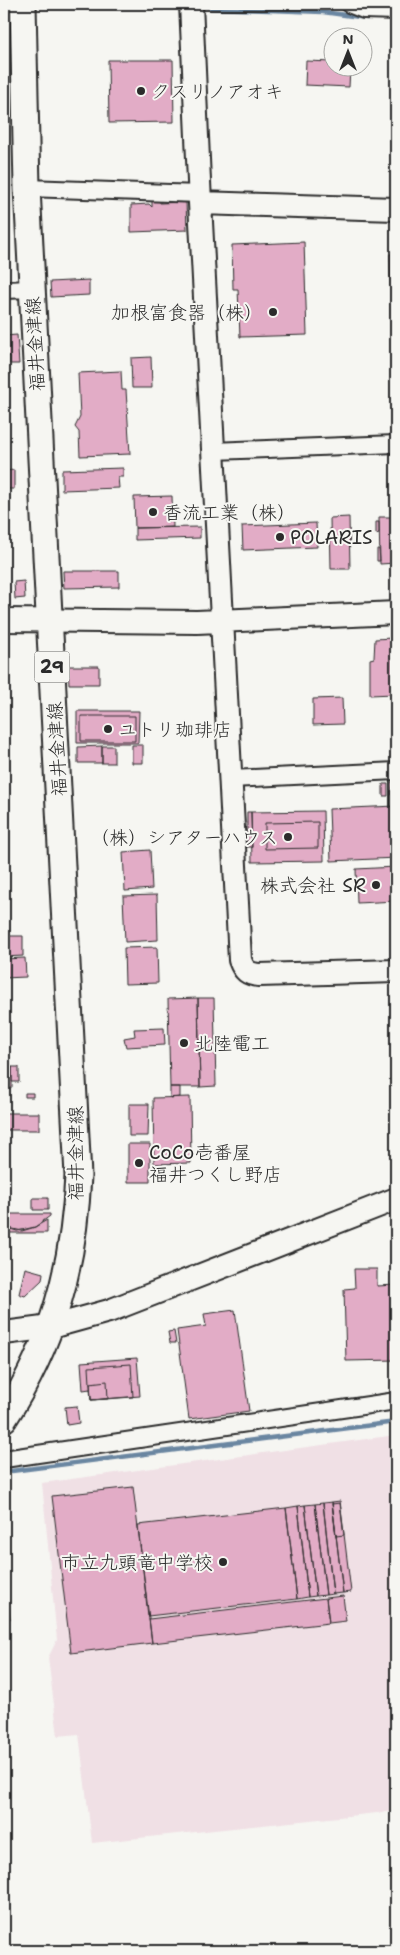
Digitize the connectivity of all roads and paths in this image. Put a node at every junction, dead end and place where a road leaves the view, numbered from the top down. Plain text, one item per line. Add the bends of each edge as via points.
1 (22, 4) edge
2 (191, 4) edge
3 (349, 4) edge
4 (396, 11) edge
5 (27, 188) junction
6 (199, 198) junction
7 (396, 209) edge
8 (32, 289) junction
9 (4, 290) edge
10 (396, 444) edge
11 (214, 451) junction
12 (396, 613) edge
13 (4, 620) edge
14 (223, 621) junction
15 (50, 622) junction
16 (396, 772) edge
17 (231, 779) junction
18 (396, 971) edge
19 (396, 1199) edge
20 (51, 1327) junction
21 (4, 1333) edge
22 (396, 1401) edge
23 (4, 1419) edge
24 (4, 1459) edge

1 - 5 main road, 福井金津線 / 29
2 - 6 street
3 - 4 street via 364,10
5 - 6 street
5 - 8 main road, 福井金津線 / 29
6 - 7 street
6 - 11 street
8 - 9 street
8 - 15 main road, 福井金津線 / 29
10 - 11 street
11 - 14 street
12 - 14 street
13 - 15 street
14 - 15 street
14 - 17 street
15 - 20 main road, 福井金津線 / 29 via 78,1153 77,1198 70,1253
16 - 17 street
17 - 18 street via 243,969 249,974 259,975
19 - 20 street via 157,1294
20 - 21 street
20 - 23 main road, 福井金津線 / 29 via 36,1364
22 - 24 street

